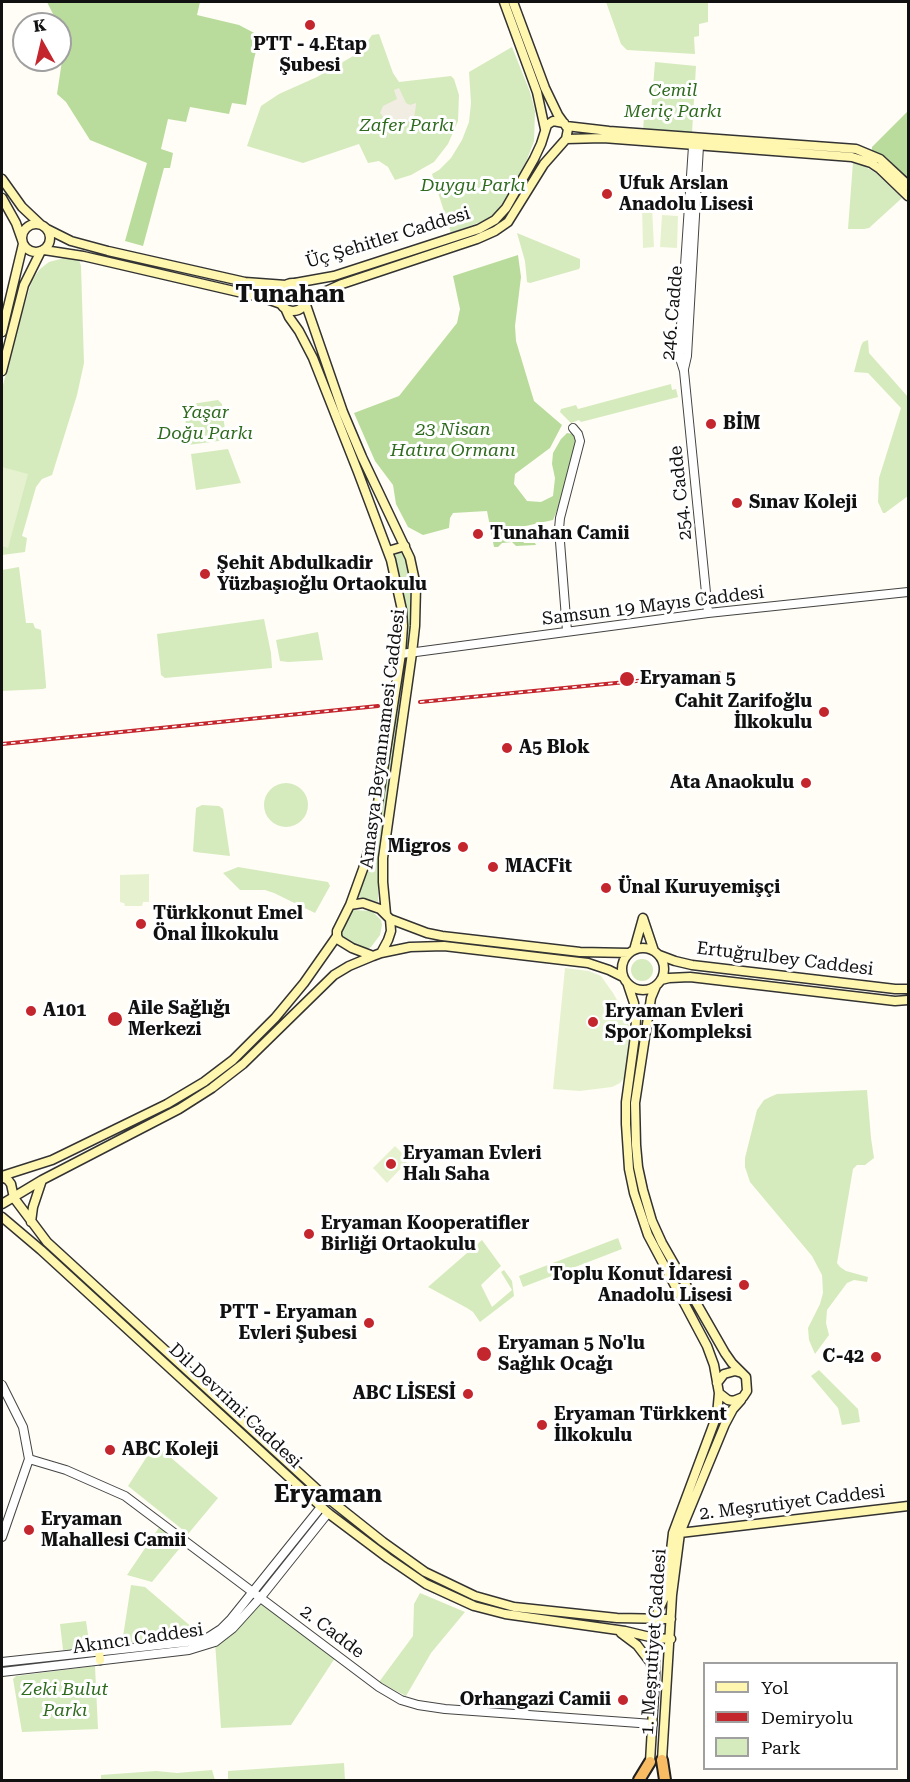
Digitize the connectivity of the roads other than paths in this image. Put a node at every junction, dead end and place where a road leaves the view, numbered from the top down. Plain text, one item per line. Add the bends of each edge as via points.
1 (504, 2) edge
2 (513, 2) edge
3 (565, 124) junction
4 (545, 130) junction
5 (565, 141) junction
6 (696, 142) junction
7 (2, 179) edge
8 (909, 185) edge
9 (909, 196) edge
10 (2, 198) edge
11 (45, 228) junction
12 (23, 242) junction
13 (42, 250) junction
14 (290, 284) junction
15 (305, 301) junction
16 (283, 306) junction
17 (2, 332) edge
18 (2, 371) edge
19 (684, 371) joint
20 (573, 428) dead end
21 (384, 542) junction
22 (403, 543) junction
23 (388, 551) junction
24 (909, 592) edge
25 (708, 613) junction
26 (567, 631) junction
27 (412, 653) junction
28 (401, 654) junction
29 (350, 904) junction
30 (388, 916) junction
31 (337, 936) junction
32 (632, 952) junction
33 (657, 953) junction
34 (377, 954) junction
35 (625, 981) junction
36 (659, 983) junction
37 (909, 989) edge
38 (909, 1000) edge
39 (2, 1176) edge
40 (42, 1180) junction
41 (14, 1198) junction
42 (2, 1204) edge
43 (2, 1218) edge
44 (31, 1222) junction
45 (742, 1373) junction
46 (717, 1383) junction
47 (2, 1385) edge
48 (719, 1393) junction
49 (743, 1397) junction
50 (29, 1459) junction
51 (320, 1492) junction
52 (314, 1500) junction
53 (336, 1504) junction
54 (909, 1504) edge
55 (325, 1510) junction
56 (681, 1530) junction
57 (2, 1537) edge
58 (257, 1595) junction
59 (655, 1618) junction
60 (671, 1619) junction
61 (616, 1630) junction
62 (654, 1638) junction
63 (670, 1639) junction
64 (100, 1656) junction
65 (2, 1662) edge
66 (2, 1672) edge
67 (655, 1676) junction
68 (653, 1724) junction
69 (662, 1760) joint
70 (650, 1762) junction
71 (639, 1780) edge
72 (646, 1780) edge
73 (663, 1780) edge

1 - 4 main road via 537,92
2 - 3 main road via 545,88
3 - 4 main road via 553,121
3 - 5 main road
3 - 6 main road
4 - 5 main road via 553,144
4 - 14 main road, Üç Şehitler Caddesi via 534,159 495,220 479,229 333,276
5 - 6 main road via 603,138
5 - 15 main road, Üç Şehitler Caddesi via 544,164 508,222 495,231 342,284
6 - 8 main road via 856,149 880,159
6 - 9 main road via 857,158 880,169
6 - 19 street, 246. Cadde via 679,355
7 - 11 main road, Üç Şehitler Caddesi via 22,207
10 - 12 main road
11 - 12 main road via 34,224 26,228
11 - 13 main road via 50,241
11 - 14 main road, Üç Şehitler Caddesi via 71,241 118,253 245,282
12 - 13 main road via 29,250
12 - 17 main road
13 - 16 main road via 264,298
13 - 18 main road via 24,285
14 - 15 main road via 303,287
14 - 16 main road via 280,291
15 - 16 main road via 293,310
15 - 22 main road, Amasya Beyannamesi Caddesi via 343,412
16 - 21 main road, Amasya Beyannamesi Caddesi via 313,358
19 - 25 street, 254. Cadde
20 - 26 street via 580,441 559,529
21 - 22 main road via 391,539
21 - 23 main road, Amasya Beyannamesi Caddesi
22 - 23 main road
22 - 27 main road, Amasya Beyannamesi Caddesi via 416,592
23 - 28 main road, Amasya Beyannamesi Caddesi via 402,610
24 - 25 street, Samsun 19 Mayıs Caddesi
25 - 26 street, Samsun 19 Mayıs Caddesi
26 - 27 street, Samsun 19 Mayıs Caddesi
27 - 28 street, Samsun 19 Mayıs Caddesi
27 - 30 main road, Amasya Beyannamesi Caddesi via 383,858
28 - 29 main road, Amasya Beyannamesi Caddesi via 372,835
29 - 30 main road via 373,905
29 - 31 main road
30 - 32 main road via 442,936 580,952
30 - 34 main road via 391,931
31 - 34 main road via 346,944
31 - 39 main road via 274,1018 233,1060 204,1082 52,1160
32 - 33 main road via 644,948
32 - 33 main road via 643,918
32 - 35 main road via 622,965
33 - 36 main road via 664,967
33 - 37 main road, Ertuğrulbey Caddesi via 692,965
34 - 35 main road via 410,947 444,946 588,963
34 - 40 main road via 334,975 243,1064 212,1088
35 - 36 main road via 639,990 651,989
35 - 46 main road via 636,1019 626,1124 634,1192 648,1235 707,1346
36 - 38 main road, Ertuğrulbey Caddesi via 690,976
36 - 45 main road via 651,998 635,1103 638,1167 662,1243 725,1353
39 - 41 main road, Dil Devrimi Caddesi via 11,1184
40 - 41 main road
40 - 44 main road
41 - 42 main road
41 - 44 main road, Dil Devrimi Caddesi
43 - 52 main road, Dil Devrimi Caddesi
44 - 51 main road, Dil Devrimi Caddesi via 46,1242
45 - 46 main road via 729,1372
45 - 49 main road via 748,1384
46 - 48 main road
47 - 50 street via 23,1427
48 - 49 main road via 733,1401
48 - 59 main road, 1. Meşrutiyet Caddesi via 717,1415 673,1533 666,1594
49 - 56 main road, 1. Meşrutiyet Caddesi via 725,1424
50 - 57 street
50 - 58 street, 2. Cadde via 118,1491
51 - 52 main road
51 - 53 main road, Dil Devrimi Caddesi
52 - 55 main road, Dil Devrimi Caddesi
53 - 55 main road
53 - 59 main road, Dil Devrimi Caddesi via 425,1572 475,1596 514,1607
54 - 56 main road, 2. Meşrutiyet Caddesi
55 - 58 street, Akıncı Caddesi
55 - 61 main road, Dil Devrimi Caddesi via 426,1584 474,1606
56 - 60 main road, 1. Meşrutiyet Caddesi
58 - 64 street, Akıncı Caddesi via 233,1628 210,1645
58 - 68 street, 2. Cadde via 384,1691 409,1702 445,1709
59 - 60 main road, Dil Devrimi Caddesi
59 - 62 main road, 1. Meşrutiyet Caddesi
60 - 63 main road, 1. Meşrutiyet Caddesi
61 - 62 main road, Dil Devrimi Caddesi
61 - 67 main road via 637,1645
62 - 63 main road, Dil Devrimi Caddesi
62 - 67 main road, 1. Meşrutiyet Caddesi
63 - 69 main road, 1. Meşrutiyet Caddesi
64 - 65 street, Akıncı Caddesi
64 - 66 street, Akıncı Caddesi
67 - 68 main road, 1. Meşrutiyet Caddesi
68 - 70 main road, 1. Meşrutiyet Caddesi
69 - 73 highway
70 - 71 highway
70 - 72 highway

